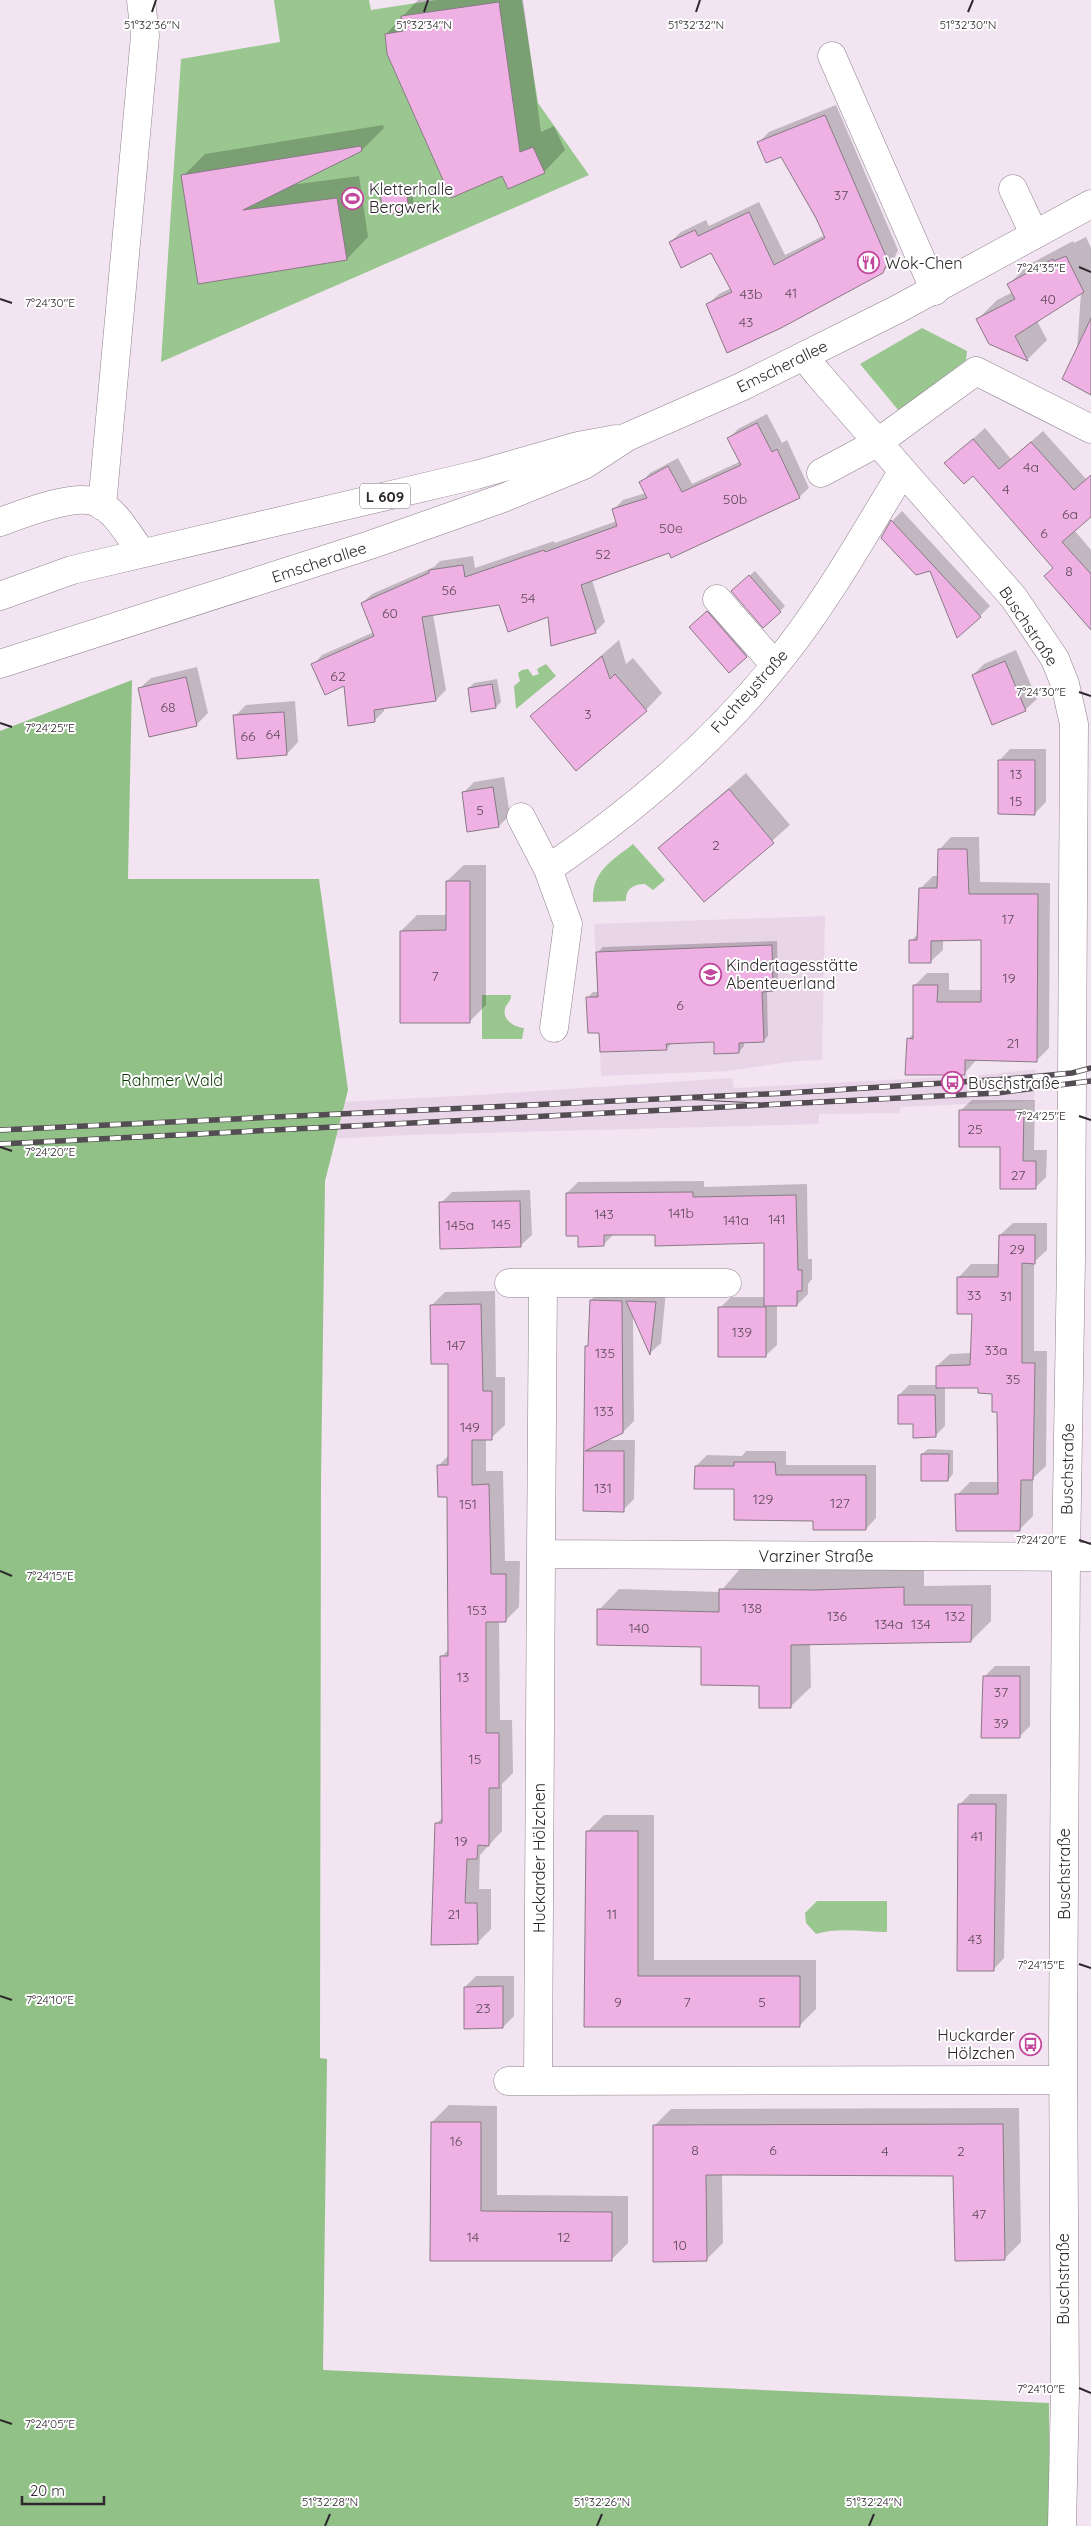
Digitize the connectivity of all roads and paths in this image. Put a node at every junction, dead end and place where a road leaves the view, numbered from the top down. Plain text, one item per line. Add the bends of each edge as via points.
1 (141, 0) edge
2 (832, 56) dead end
3 (1013, 189) dead end
4 (1091, 204) edge
5 (1034, 234) junction
6 (935, 290) junction
7 (804, 356) junction
8 (1091, 429) edge
9 (627, 437) junction
10 (877, 443) junction
11 (903, 471) junction
12 (822, 473) dead end
13 (102, 506) junction
14 (0, 522) edge
15 (142, 553) junction
16 (0, 596) edge
17 (717, 598) dead end
18 (0, 664) edge
19 (776, 665) junction
20 (521, 817) dead end
21 (548, 869) junction
22 (554, 1028) dead end
23 (509, 1283) dead end
24 (543, 1283) junction
25 (727, 1283) dead end
26 (541, 1554) junction
27 (1078, 1557) edge
28 (1064, 2080) junction
29 (508, 2081) dead end
30 (538, 2081) junction
31 (1062, 2526) edge

1 - 13 street via 145,36
2 - 6 street
3 - 5 street
4 - 5 street, Emscherallee / L 609
5 - 6 street, Emscherallee / L 609
6 - 7 street, Emscherallee / L 609
7 - 9 street, Emscherallee / L 609
7 - 10 street, Buschstraße
8 - 10 street via 976,371
9 - 15 street, Emscherallee / L 609 via 578,446 476,475
9 - 18 street, Emscherallee / L 609 via 584,465 503,498 370,546
10 - 11 street, Buschstraße
10 - 12 street
11 - 19 street, Fuchteystraße via 822,602
11 - 27 street, Buschstraße via 1014,598 1055,659 1074,724 1071,1250
13 - 14 street via 84,499 33,510
13 - 15 street via 115,516
15 - 16 street, Emscherallee / L 609 via 72,570
17 - 19 street
19 - 21 street, Fuchteystraße via 726,719 643,798
20 - 21 street
21 - 22 street via 568,924
23 - 24 street
24 - 25 street
24 - 26 street
26 - 27 street, Varziner Straße
26 - 30 street, Huckarder Hölzchen
27 - 28 street, Buschstraße
28 - 30 street
28 - 31 street, Buschstraße
29 - 30 street

